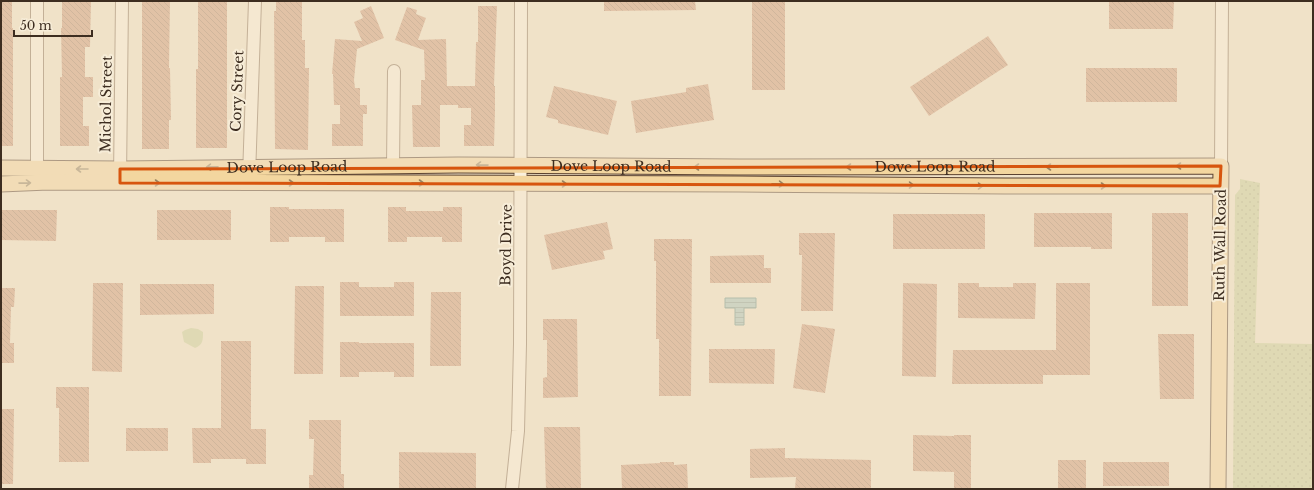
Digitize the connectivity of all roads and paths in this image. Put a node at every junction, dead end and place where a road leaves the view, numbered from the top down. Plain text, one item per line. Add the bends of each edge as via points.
1 (37, 1) edge
2 (122, 1) edge
3 (256, 1) edge
4 (521, 1) edge
5 (1222, 1) edge
6 (394, 71) dead end
7 (250, 166) junction
8 (393, 166) junction
9 (521, 166) junction
10 (1221, 166) junction
11 (739, 167) junction
12 (1007, 167) junction
13 (1, 168) edge
14 (37, 169) junction
15 (120, 176) junction
16 (249, 183) junction
17 (522, 183) junction
18 (1, 184) edge
19 (739, 184) junction
20 (1006, 186) junction
21 (1220, 186) junction
22 (512, 489) edge
23 (1218, 489) edge

1 - 14 street
2 - 15 street, Michol Street
3 - 7 street, Cory Street
4 - 9 street, Boyd Drive
5 - 10 street, Ruth Wall Road
6 - 8 street
7 - 8 main road, Dove Loop Road
7 -> 15 main road, Dove Loop Road
7 - 16 street, Cory Street
9 -> 8 main road, Dove Loop Road
11 -> 9 main road, Dove Loop Road
9 - 17 street, Boyd Drive
10 -> 12 main road, Dove Loop Road
10 - 21 main road, Ruth Wall Road
12 -> 11 main road, Dove Loop Road
11 - 19 main road
12 - 20 main road
13 - 14 main road, Dove Loop Road
15 -> 14 main road, Dove Loop Road
15 -> 16 main road, Dove Loop Road
18 -> 15 main road, Dove Loop Road
16 -> 17 main road, Dove Loop Road
17 -> 19 main road, Dove Loop Road
17 - 22 street, Boyd Drive via 518,431
19 -> 20 main road, Dove Loop Road
20 -> 21 main road, Dove Loop Road
21 - 23 main road, Ruth Wall Road

